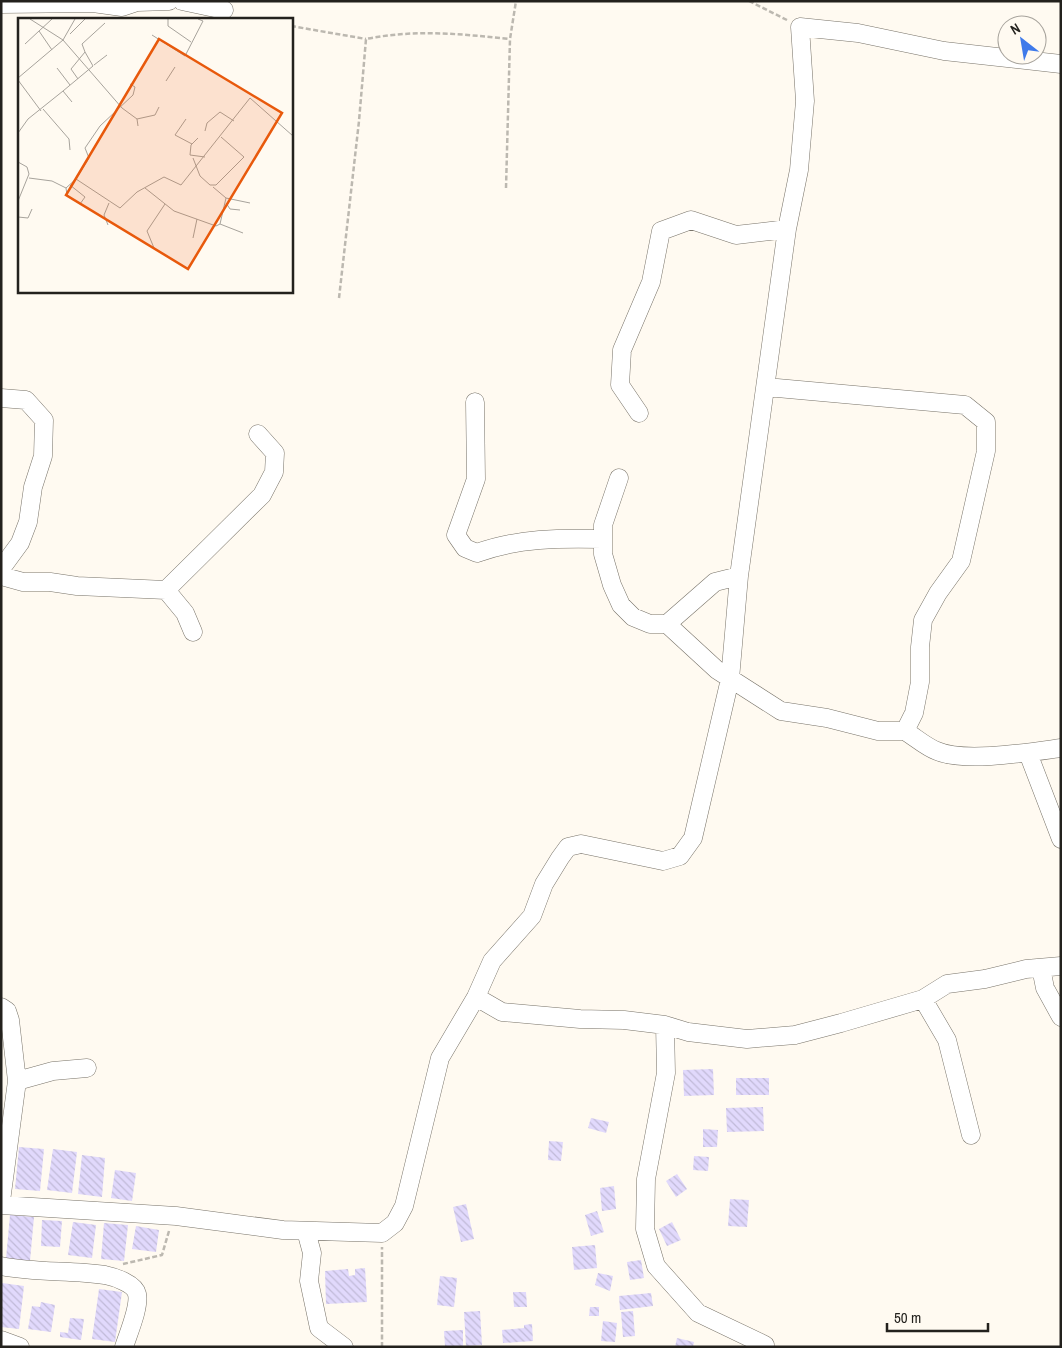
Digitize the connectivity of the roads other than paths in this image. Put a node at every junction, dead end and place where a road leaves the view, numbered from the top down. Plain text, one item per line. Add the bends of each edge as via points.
1 (169, 1) edge
2 (182, 1) edge
3 (221, 1) edge
4 (1, 4) edge
5 (1061, 64) edge
6 (787, 229) junction
7 (766, 387) junction
8 (1, 398) edge
9 (475, 402) dead end
10 (639, 413) dead end
11 (258, 434) dead end
12 (618, 478) dead end
13 (603, 539) junction
14 (1, 569) edge
15 (1, 576) edge
16 (739, 576) junction
17 (166, 590) junction
18 (667, 624) junction
19 (193, 632) dead end
20 (730, 679) junction
21 (905, 731) junction
22 (1061, 748) edge
23 (1028, 753) junction
24 (1061, 796) edge
25 (1061, 839) edge
26 (1061, 966) edge
27 (1041, 968) junction
28 (476, 997) junction
29 (923, 999) junction
30 (1, 1006) edge
31 (1061, 1017) edge
32 (665, 1025) junction
33 (87, 1068) dead end
34 (17, 1081) junction
35 (971, 1135) dead end
36 (1, 1203) edge
37 (306, 1230) junction
38 (1, 1266) edge
39 (1, 1340) edge
40 (765, 1345) dead end
41 (20, 1347) edge
42 (124, 1347) edge
43 (344, 1347) edge

1 - 4 street via 137,2 122,7 93,3
2 - 3 street via 224,10
5 - 6 street via 944,51 858,33 800,26 805,101 799,170
6 - 7 street
6 - 10 street via 736,235 691,220 661,231 651,282 622,350 620,385
7 - 16 street
7 - 21 street via 965,405 986,422 986,451 961,561 923,620 920,682 914,713
8 - 14 street via 26,400 44,420 42,456 28,522 20,543
9 - 13 street via 476,479 456,535 465,548 477,553 495,546 543,539
11 - 17 street via 275,453 274,472 262,495
12 - 13 street via 603,525
13 - 18 street via 603,554 621,605 633,617 650,624
15 - 17 street via 23,582
16 - 18 street via 715,582
16 - 20 street
17 - 19 street via 185,613
18 - 20 street via 695,652
20 - 21 street via 781,711 878,731
20 - 28 street via 693,838 680,856 663,861 581,844 568,848 544,884 532,916 492,961
21 - 23 street via 938,752 962,756
22 - 23 street
23 - 24 street via 1055,793
23 - 25 street
26 - 27 street
27 - 29 street via 947,984
27 - 31 street via 1045,988
28 - 32 street via 502,1012
28 - 37 street via 440,1058 404,1206 395,1223 382,1233
29 - 32 street via 795,1035 747,1039 688,1032
29 - 35 street via 947,1040
30 - 34 street via 10,1020
32 - 40 street via 666,1073 646,1179 645,1229 656,1266 698,1313
33 - 34 street
34 - 36 street
36 - 37 street
37 - 43 street via 312,1253 309,1281 319,1328
38 - 42 street via 107,1275 131,1286 137,1292 138,1301
39 - 41 street

